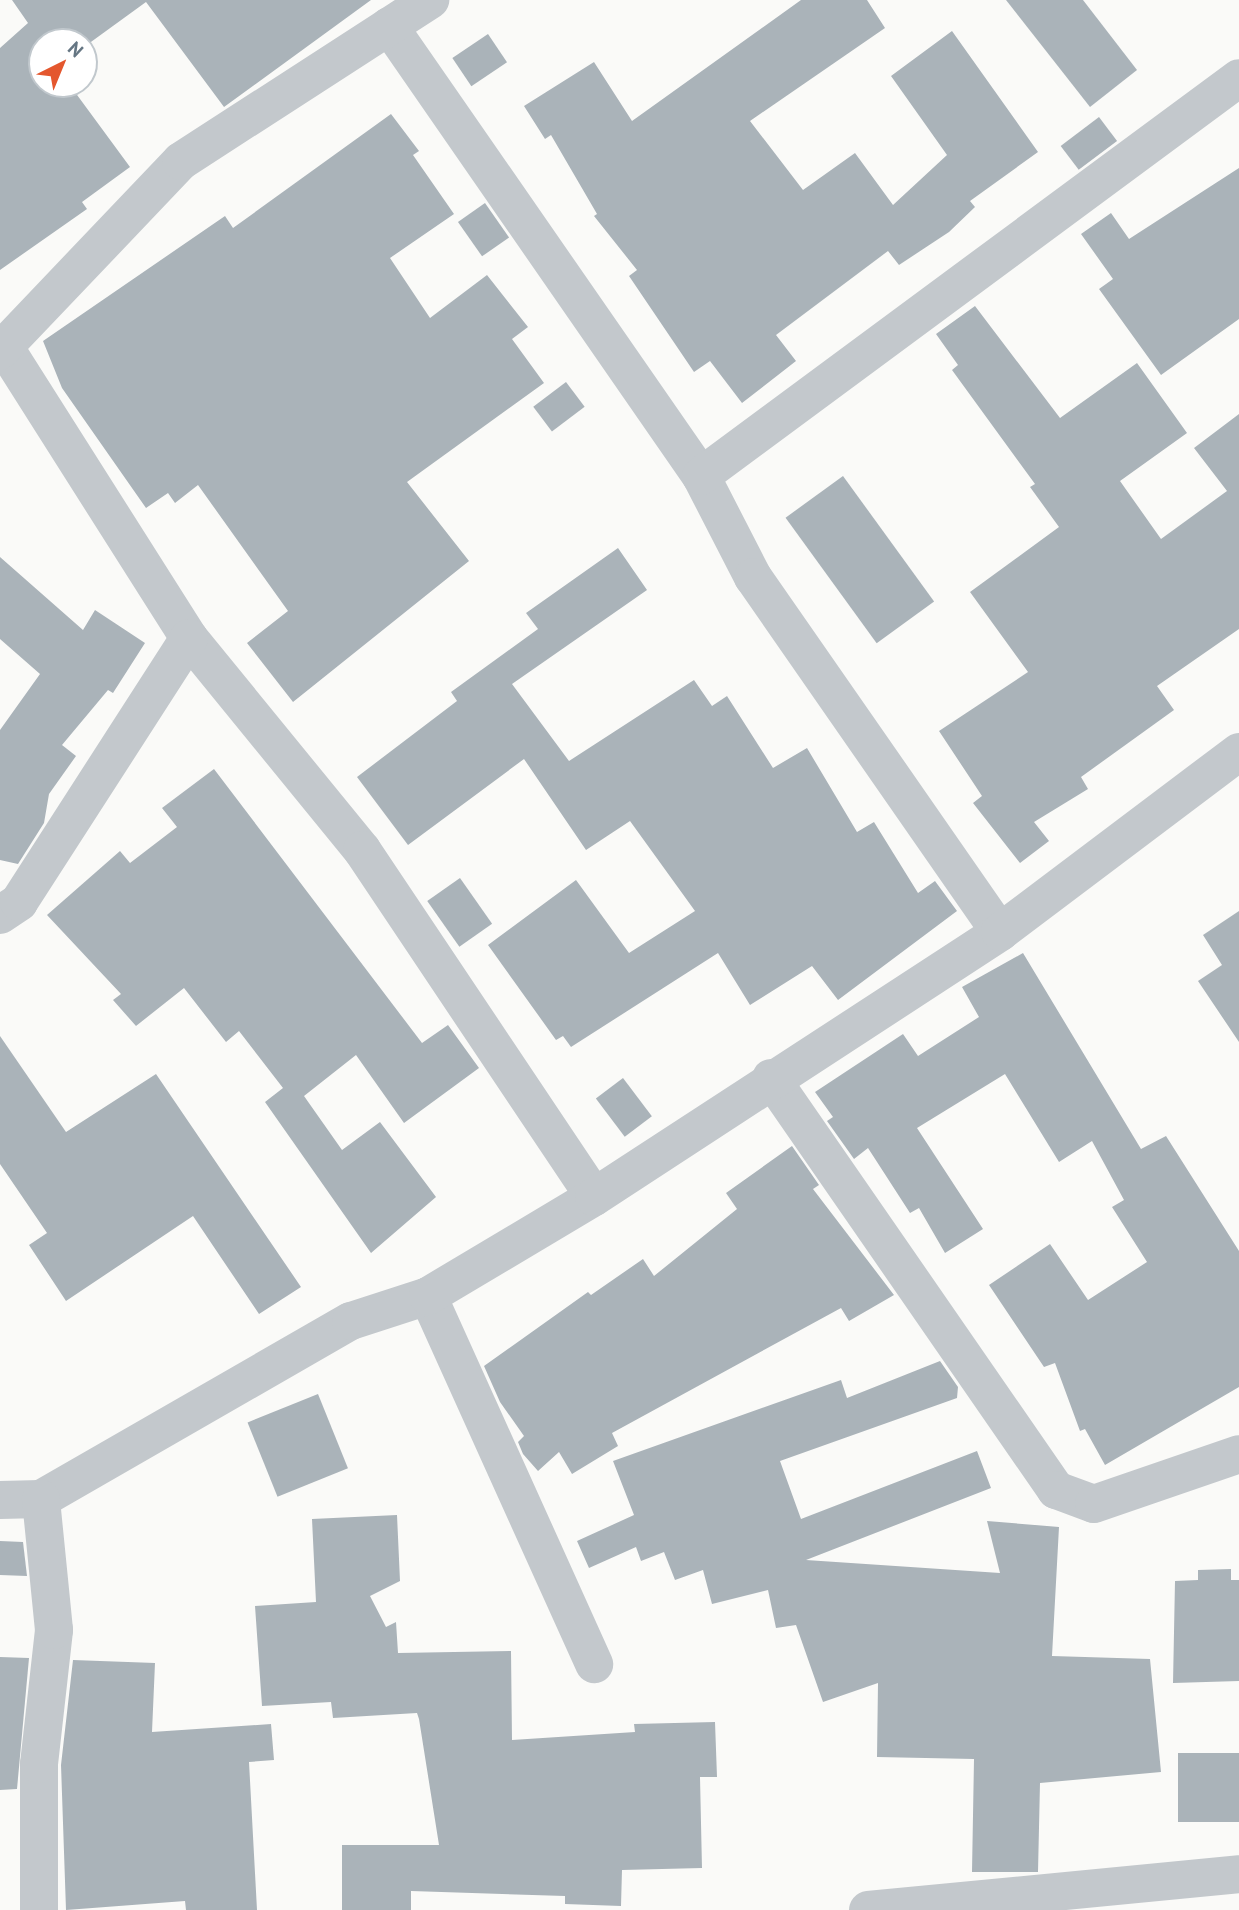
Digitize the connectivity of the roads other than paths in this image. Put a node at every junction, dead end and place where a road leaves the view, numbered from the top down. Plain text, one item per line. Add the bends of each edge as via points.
1 (430, 0) edge
2 (389, 26) junction
3 (1239, 78) edge
4 (3, 349) edge
5 (701, 475) junction
6 (189, 638) junction
7 (1239, 752) edge
8 (0, 915) edge
9 (1000, 932) junction
10 (771, 1078) junction
11 (594, 1198) junction
12 (428, 1296) junction
13 (1239, 1454) edge
14 (41, 1499) junction
15 (0, 1500) edge
16 (594, 1664) dead end
17 (1239, 1874) edge
18 (39, 1910) edge
19 (868, 1910) edge

1 - 2 street
2 - 4 street via 181,161
2 - 5 street
3 - 5 street
4 - 6 street
5 - 9 street via 753,577
6 - 8 street via 19,902
6 - 11 street via 362,850
7 - 9 street
9 - 10 street
10 - 11 street
10 - 13 street via 1056,1490 1094,1504
11 - 12 street
12 - 14 street via 351,1321
12 - 16 street
14 - 15 street
14 - 18 street via 54,1630 39,1764
17 - 19 street

